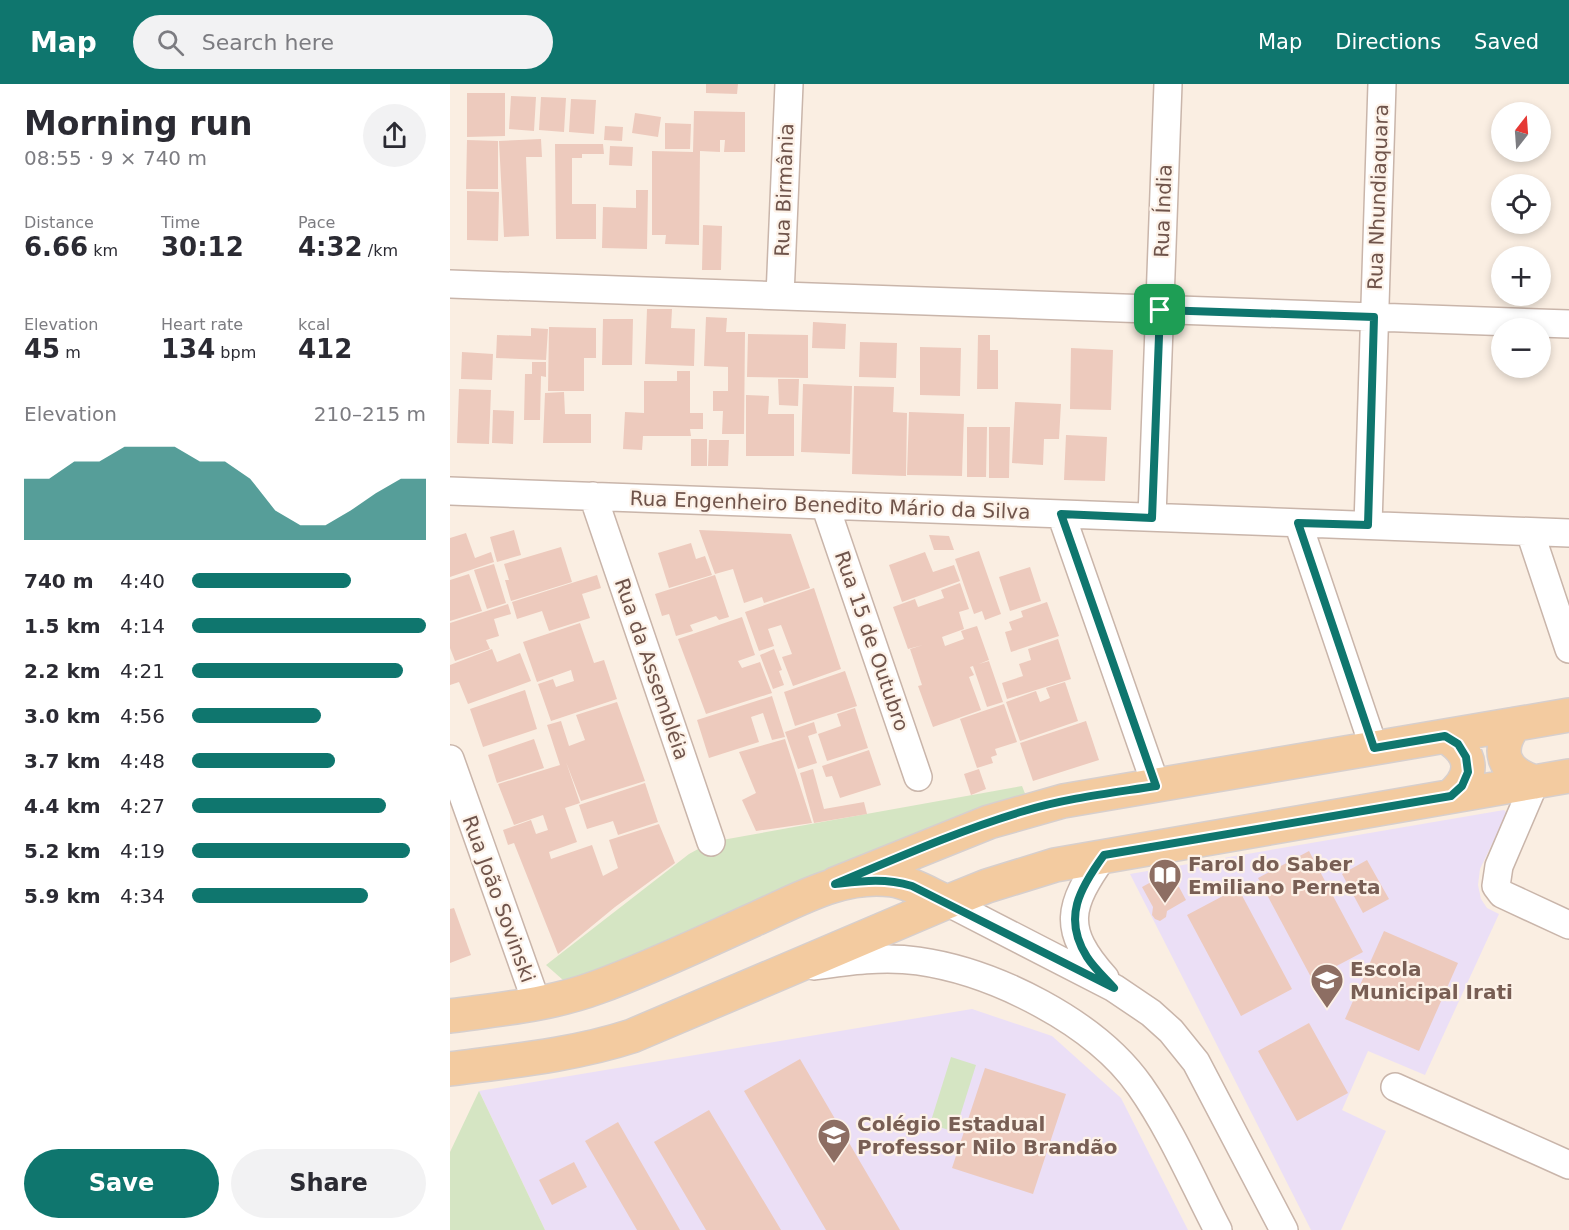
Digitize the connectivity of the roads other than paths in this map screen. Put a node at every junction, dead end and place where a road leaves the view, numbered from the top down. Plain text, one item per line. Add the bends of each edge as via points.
1 (789, 84) edge
2 (1168, 84) edge
3 (1382, 84) edge
4 (450, 284) edge
5 (780, 296) junction
6 (1160, 310) junction
7 (1374, 317) junction
8 (1569, 324) edge
9 (450, 491) edge
10 (593, 496) junction
11 (825, 505) junction
12 (1061, 514) junction
13 (1152, 518) junction
14 (1298, 523) junction
15 (1368, 525) junction
16 (1530, 532) junction
17 (1569, 533) edge
18 (1569, 649) edge
19 (1569, 715) edge
20 (1515, 724) junction
21 (1445, 736) junction
22 (1374, 748) junction
23 (450, 759) edge
24 (1569, 776) edge
25 (918, 777) dead end
26 (1535, 782) junction
27 (1156, 786) junction
28 (1451, 796) junction
29 (711, 842) dead end
30 (1104, 855) junction
31 (835, 884) junction
32 (947, 902) junction
33 (1569, 925) edge
34 (789, 969) junction
35 (1114, 988) junction
36 (537, 1004) junction
37 (450, 1016) edge
38 (450, 1069) edge
39 (1395, 1087) dead end
40 (1569, 1165) edge
41 (1218, 1230) edge
42 (1284, 1230) edge

1 - 5 street, Rua Birmânia
2 - 6 street, Rua Índia
3 - 7 street, Rua Nhundiaquara
4 - 5 street
5 - 6 street
6 - 7 street
6 - 13 street, Rua Índia
7 - 8 street
7 - 15 street, Rua Nhundiaquara
9 - 10 street, Rua Engenheiro Benedito Mário da Silva
10 - 11 street, Rua Engenheiro Benedito Mário da Silva
10 - 29 street, Rua da Assembléia
11 - 12 street, Rua Engenheiro Benedito Mário da Silva
11 - 25 street, Rua 15 de Outubro
12 - 13 street, Rua Engenheiro Benedito Mário da Silva
12 - 27 street
13 - 14 street, Rua Engenheiro Benedito Mário da Silva
14 - 15 street, Rua Engenheiro Benedito Mário da Silva
14 - 22 street
15 - 16 street, Rua Engenheiro Benedito Mário da Silva
16 - 17 street, Rua Engenheiro Benedito Mário da Silva
16 - 18 street
19 - 20 main road
20 - 21 main road
20 - 26 main road via 1506,736 1503,752 1508,767
21 - 22 main road
21 - 28 main road via 1458,744 1466,757 1468,772 1462,786
22 - 27 main road
23 - 36 street, Rua João Sovinski
24 - 26 main road
26 - 28 main road
26 - 33 street via 1499,866 1496,886 1502,894
27 - 31 main road via 1026,810
28 - 30 main road
30 - 32 main road via 1023,874
30 - 35 street via 1081,891 1075,906 1075,924 1087,958
31 - 32 main road via 891,880
31 - 36 main road via 600,986
32 - 34 main road
32 - 35 street
34 - 38 main road via 604,1045
34 - 41 street via 867,960 918,961 992,980 1053,1010 1082,1029 1139,1083
35 - 42 street via 1151,1013 1187,1049
36 - 37 main road
39 - 40 street

